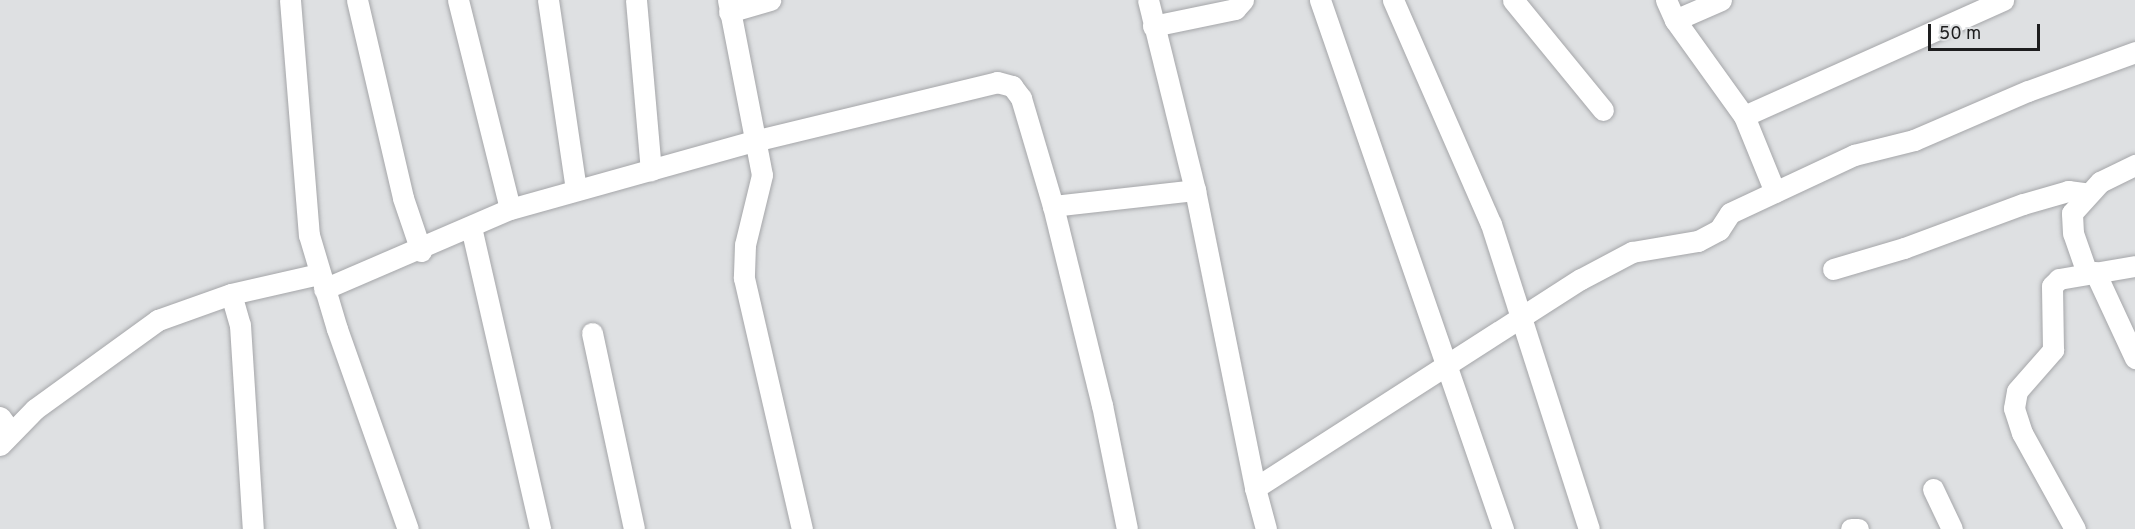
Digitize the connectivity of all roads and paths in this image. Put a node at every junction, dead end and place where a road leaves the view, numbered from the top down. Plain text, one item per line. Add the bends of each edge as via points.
1 (290, 0) edge
2 (357, 0) edge
3 (458, 0) edge
4 (548, 0) edge
5 (636, 0) edge
6 (770, 0) edge
7 (1149, 0) edge
8 (1243, 0) edge
9 (1320, 0) edge
10 (1394, 0) edge
11 (1513, 0) edge
12 (1666, 0) edge
13 (1721, 0) edge
14 (2003, 0) edge
15 (729, 6) edge
16 (1675, 20) junction
17 (1154, 26) junction
18 (2135, 52) edge
19 (1603, 110) dead end
20 (1744, 116) junction
21 (754, 141) junction
22 (2135, 165) edge
23 (651, 170) junction
24 (576, 190) junction
25 (1195, 190) junction
26 (1775, 192) junction
27 (2085, 193) junction
28 (1053, 206) junction
29 (510, 209) junction
30 (471, 227) junction
31 (421, 250) junction
32 (2135, 266) edge
33 (1833, 269) dead end
34 (2091, 273) junction
35 (321, 281) junction
36 (231, 294) junction
37 (1522, 316) junction
38 (592, 333) dead end
39 (2135, 358) edge
40 (1447, 366) junction
41 (4, 431) edge
42 (1255, 488) junction
43 (1933, 489) dead end
44 (253, 529) edge
45 (408, 529) edge
46 (540, 529) edge
47 (633, 529) edge
48 (802, 529) edge
49 (1127, 529) edge
50 (1266, 529) edge
51 (1503, 529) edge
52 (1589, 529) edge
53 (1851, 529) edge
54 (1858, 529) edge
55 (1952, 529) edge
56 (2075, 529) edge

1 - 35 street via 302,168
2 - 31 street via 403,198
3 - 29 street
4 - 24 street
5 - 23 street
6 - 15 street
7 - 17 street
8 - 17 street via 1235,9
9 - 40 street
10 - 37 street via 1491,224
11 - 19 street
12 - 16 street
13 - 16 street
14 - 20 street
15 - 21 street
16 - 20 street
17 - 25 street
18 - 26 street via 2028,91 1914,140 1854,155
20 - 26 street
21 - 23 street
21 - 28 street via 997,82 1012,86 1021,98
21 - 48 street via 762,175 745,245 744,278
22 - 27 street
23 - 24 street
24 - 29 street
25 - 28 street
25 - 42 street
26 - 37 street via 1730,213 1719,230 1698,241 1632,252
27 - 33 street via 2068,191 2023,204 1904,248
27 - 34 street via 2072,213 2073,233
28 - 49 street
29 - 30 street
30 - 31 street
30 - 46 street
31 - 35 street
32 - 34 street
34 - 39 street
34 - 56 street via 2059,279 2052,286 2054,350 2017,391 2014,408 2022,433
35 - 36 street
35 - 45 street
36 - 41 street via 143,328
36 - 44 street via 240,326
37 - 40 street
37 - 52 street
38 - 47 street
40 - 42 street
40 - 51 street
42 - 50 street
43 - 55 street
53 - 54 street

